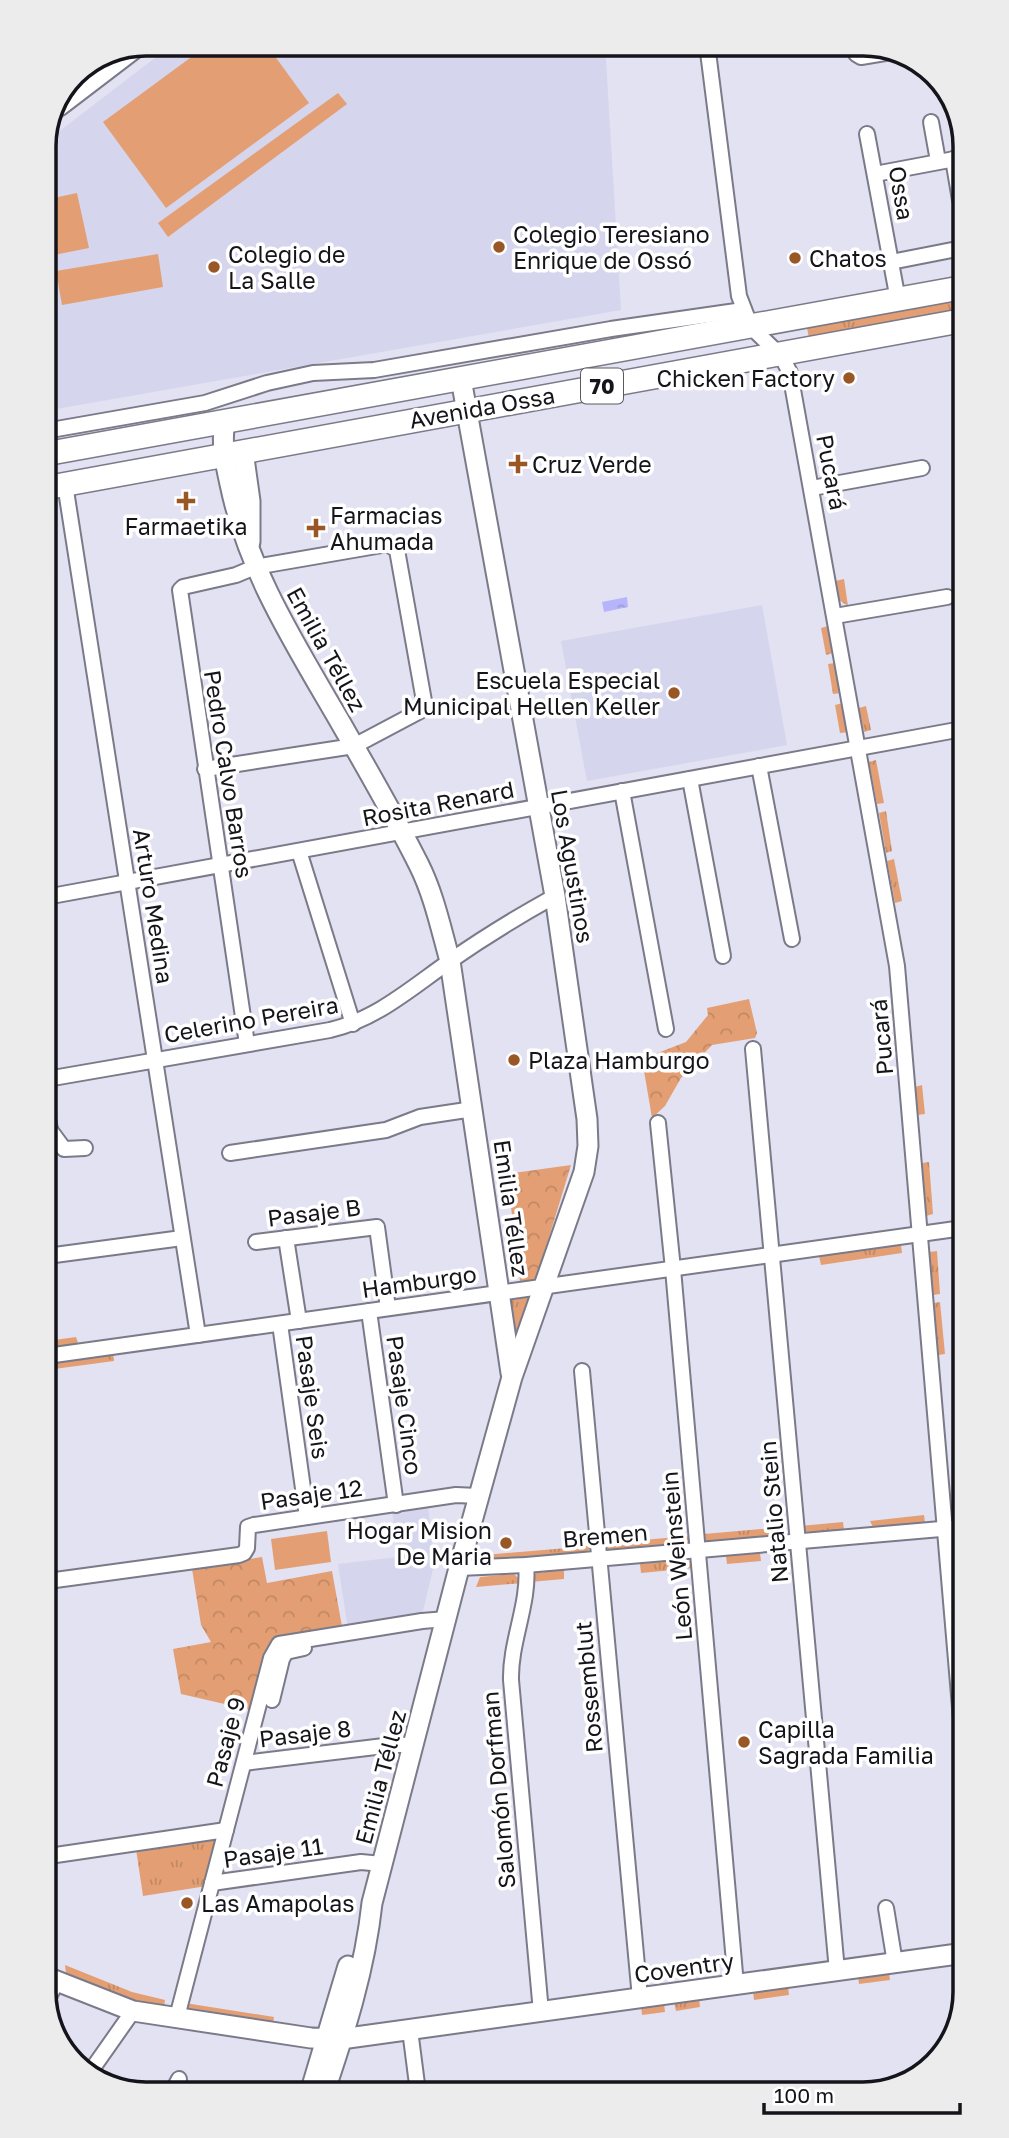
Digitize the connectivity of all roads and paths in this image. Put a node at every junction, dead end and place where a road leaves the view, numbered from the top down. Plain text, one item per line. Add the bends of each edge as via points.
1 (708, 56) edge
2 (118, 61) edge
3 (70, 97) edge
4 (930, 122) dead end
5 (867, 134) dead end
6 (953, 158) edge
7 (937, 161) junction
8 (875, 174) junction
9 (952, 250) dead end
10 (891, 262) junction
11 (953, 289) edge
12 (898, 300) junction
13 (747, 318) junction
14 (953, 322) edge
15 (777, 353) junction
16 (457, 356) junction
17 (461, 379) junction
18 (467, 410) junction
19 (225, 421) junction
20 (56, 429) edge
21 (56, 452) edge
22 (233, 453) junction
23 (922, 468) dead end
24 (56, 486) edge
25 (812, 488) junction
26 (56, 492) edge
27 (252, 559) junction
28 (947, 597) dead end
29 (835, 616) junction
30 (953, 730) edge
31 (354, 746) junction
32 (859, 748) junction
33 (759, 766) junction
34 (205, 769) junction
35 (690, 779) junction
36 (622, 791) junction
37 (539, 807) junction
38 (402, 833) junction
39 (299, 851) junction
40 (220, 865) junction
41 (127, 883) junction
42 (56, 895) edge
43 (555, 896) junction
44 (792, 939) dead end
45 (723, 956) dead end
46 (450, 961) junction
47 (353, 1024) junction
48 (666, 1029) dead end
49 (247, 1044) junction
50 (753, 1049) dead end
51 (154, 1060) junction
52 (56, 1077) edge
53 (472, 1109) junction
54 (658, 1123) dead end
55 (56, 1140) edge
56 (85, 1148) dead end
57 (230, 1153) dead end
58 (953, 1229) edge
59 (920, 1234) junction
60 (181, 1238) junction
61 (286, 1238) junction
62 (256, 1242) dead end
63 (56, 1255) edge
64 (772, 1255) junction
65 (673, 1269) junction
66 (544, 1287) junction
67 (499, 1293) junction
68 (388, 1308) junction
69 (369, 1311) junction
70 (299, 1321) junction
71 (280, 1324) junction
72 (198, 1335) junction
73 (56, 1355) edge
74 (582, 1371) dead end
75 (512, 1377) junction
76 (478, 1496) junction
77 (396, 1505) junction
78 (307, 1517) junction
79 (953, 1528) edge
80 (945, 1529) junction
81 (798, 1541) junction
82 (698, 1550) junction
83 (600, 1558) junction
84 (526, 1565) junction
85 (459, 1568) junction
86 (56, 1580) edge
87 (953, 1613) edge
88 (445, 1625) junction
89 (272, 1700) dead end
90 (413, 1745) junction
91 (244, 1763) junction
92 (226, 1830) junction
93 (56, 1855) edge
94 (382, 1864) junction
95 (212, 1883) junction
96 (886, 1908) dead end
97 (953, 1956) edge
98 (895, 1963) junction
99 (837, 1971) junction
100 (736, 1985) junction
101 (56, 1986) edge
102 (640, 1998) junction
103 (133, 2011) junction
104 (541, 2012) junction
105 (177, 2017) junction
106 (410, 2029) junction
107 (335, 2039) junction
108 (95, 2065) edge
109 (179, 2079) dead end
110 (177, 2082) edge
111 (315, 2082) edge
112 (326, 2082) edge
113 (417, 2082) edge

1 - 13 street via 732,246
2 - 3 street
4 - 7 street
5 - 8 street, Ossa
6 - 7 street
7 - 8 street
8 - 10 street, Ossa
9 - 10 street
10 - 12 street, Ossa
11 - 12 main road, Avenida Ossa / 70
12 - 13 main road, Avenida Ossa / 70
13 - 15 street, Pucará
13 - 16 street, Avenida Ossa via 600,331
13 - 17 main road, Avenida Ossa / 70
14 - 15 main road, Avenida Ossa / 70
15 - 18 main road, Avenida Ossa / 70
15 - 25 street, Pucará via 790,373
16 - 17 street, Los Agustinos
16 - 20 street, Avenida Ossa via 374,370 313,373 205,403
17 - 18 street, Los Agustinos
17 - 19 main road, Avenida Ossa / 70
18 - 22 main road, Avenida Ossa / 70
18 - 37 street, Los Agustinos
19 - 21 main road, Avenida Ossa / 70
19 - 22 street, Emilia Téllez via 222,443
22 - 24 main road, Avenida Ossa / 70
22 - 27 street, Emilia Téllez via 250,501
23 - 25 street
25 - 29 street, Pucará
26 - 41 street, Arturo Medina
27 - 31 street, Emilia Téllez via 280,619
27 - 31 street via 388,544 397,550 424,701 420,711
27 - 34 street, Pedro Calvo Barros via 236,575 180,590
28 - 29 street
29 - 32 street, Pucará
30 - 32 street, Rosita Renard
31 - 34 street
31 - 38 street, Emilia Téllez
32 - 33 street, Rosita Renard
32 - 59 street, Pucará via 897,966
33 - 35 street, Rosita Renard
33 - 44 street
34 - 40 street, Pedro Calvo Barros
35 - 36 street, Rosita Renard
35 - 45 street
36 - 37 street, Rosita Renard
36 - 48 street
37 - 38 street, Rosita Renard
37 - 43 street, Los Agustinos
38 - 39 street, Rosita Renard
38 - 46 street, Emilia Téllez via 432,898
39 - 40 street, Rosita Renard
39 - 47 street
40 - 41 street, Rosita Renard
40 - 49 street, Pedro Calvo Barros
41 - 42 street, Rosita Renard
41 - 51 street, Arturo Medina
43 - 46 street, Celerino Pereira
43 - 66 street, Los Agustinos via 588,1146
46 - 47 street, Celerino Pereira
46 - 53 street, Emilia Téllez
47 - 49 street, Celerino Pereira
49 - 51 street, Celerino Pereira
50 - 64 street, Natalio Stein
51 - 52 street, Celerino Pereira
51 - 60 street, Arturo Medina
53 - 57 street via 420,1117 386,1130
53 - 67 street, Emilia Téllez
54 - 65 street, León Weinstein
55 - 56 street via 64,1149
58 - 59 street, Hamburgo
59 - 64 street, Hamburgo
59 - 80 street, Pucará
60 - 63 street
60 - 72 street, Arturo Medina
61 - 62 street, Pasaje B
61 - 68 street, Pasaje B via 377,1227
61 - 70 street
64 - 65 street, Hamburgo
64 - 81 street, Natalio Stein
65 - 66 street, Hamburgo
65 - 82 street, León Weinstein
66 - 67 street, Hamburgo
66 - 75 street, Los Agustinos
67 - 68 street, Hamburgo
67 - 75 street, Emilia Téllez
68 - 69 street, Hamburgo
69 - 70 street, Hamburgo
69 - 77 street, Pasaje Cinco
70 - 71 street, Hamburgo
71 - 72 street, Hamburgo
71 - 78 street, Pasaje Seis
72 - 73 street, Hamburgo
74 - 83 street, Rossemblut
75 - 76 street, Emilia Téllez
76 - 77 street, Pasaje 12
76 - 85 street, Emilia Téllez
77 - 78 street, Pasaje 12
78 - 86 street, Pasaje 12 via 247,1527 247,1548 239,1555
79 - 80 street, Bremen
80 - 81 street, Bremen
80 - 87 street, Pucará
81 - 82 street, Bremen
81 - 99 street, Natalio Stein
82 - 83 street, Bremen
82 - 100 street, León Weinstein
83 - 84 street, Bremen
83 - 102 street, Rossemblut
84 - 85 street, Bremen
84 - 104 street, Salomón Dorfman via 527,1584 510,1661
85 - 88 street, Emilia Téllez
88 - 89 street via 286,1652
88 - 90 street, Emilia Téllez
88 - 91 street, Pasaje 9 via 422,1621 279,1644 271,1658
90 - 91 street, Pasaje 8
90 - 94 street, Emilia Téllez
91 - 92 street, Pasaje 9
92 - 93 street
92 - 95 street, Pasaje 9
94 - 95 street, Pasaje 11 via 361,1862
94 - 107 street, Emilia Téllez via 352,1957
95 - 105 street, Pasaje 9
96 - 98 street
97 - 98 street, Coventry
98 - 99 street, Coventry
99 - 100 street, Coventry
100 - 102 street, Coventry
101 - 103 street, Coventry
102 - 104 street, Coventry
103 - 105 street, Coventry
103 - 108 street
104 - 106 street, Coventry
105 - 107 street, Coventry
106 - 107 street, Coventry
106 - 113 street
107 - 111 street, Emilia Téllez
107 - 112 street, Emilia Téllez
109 - 110 street

